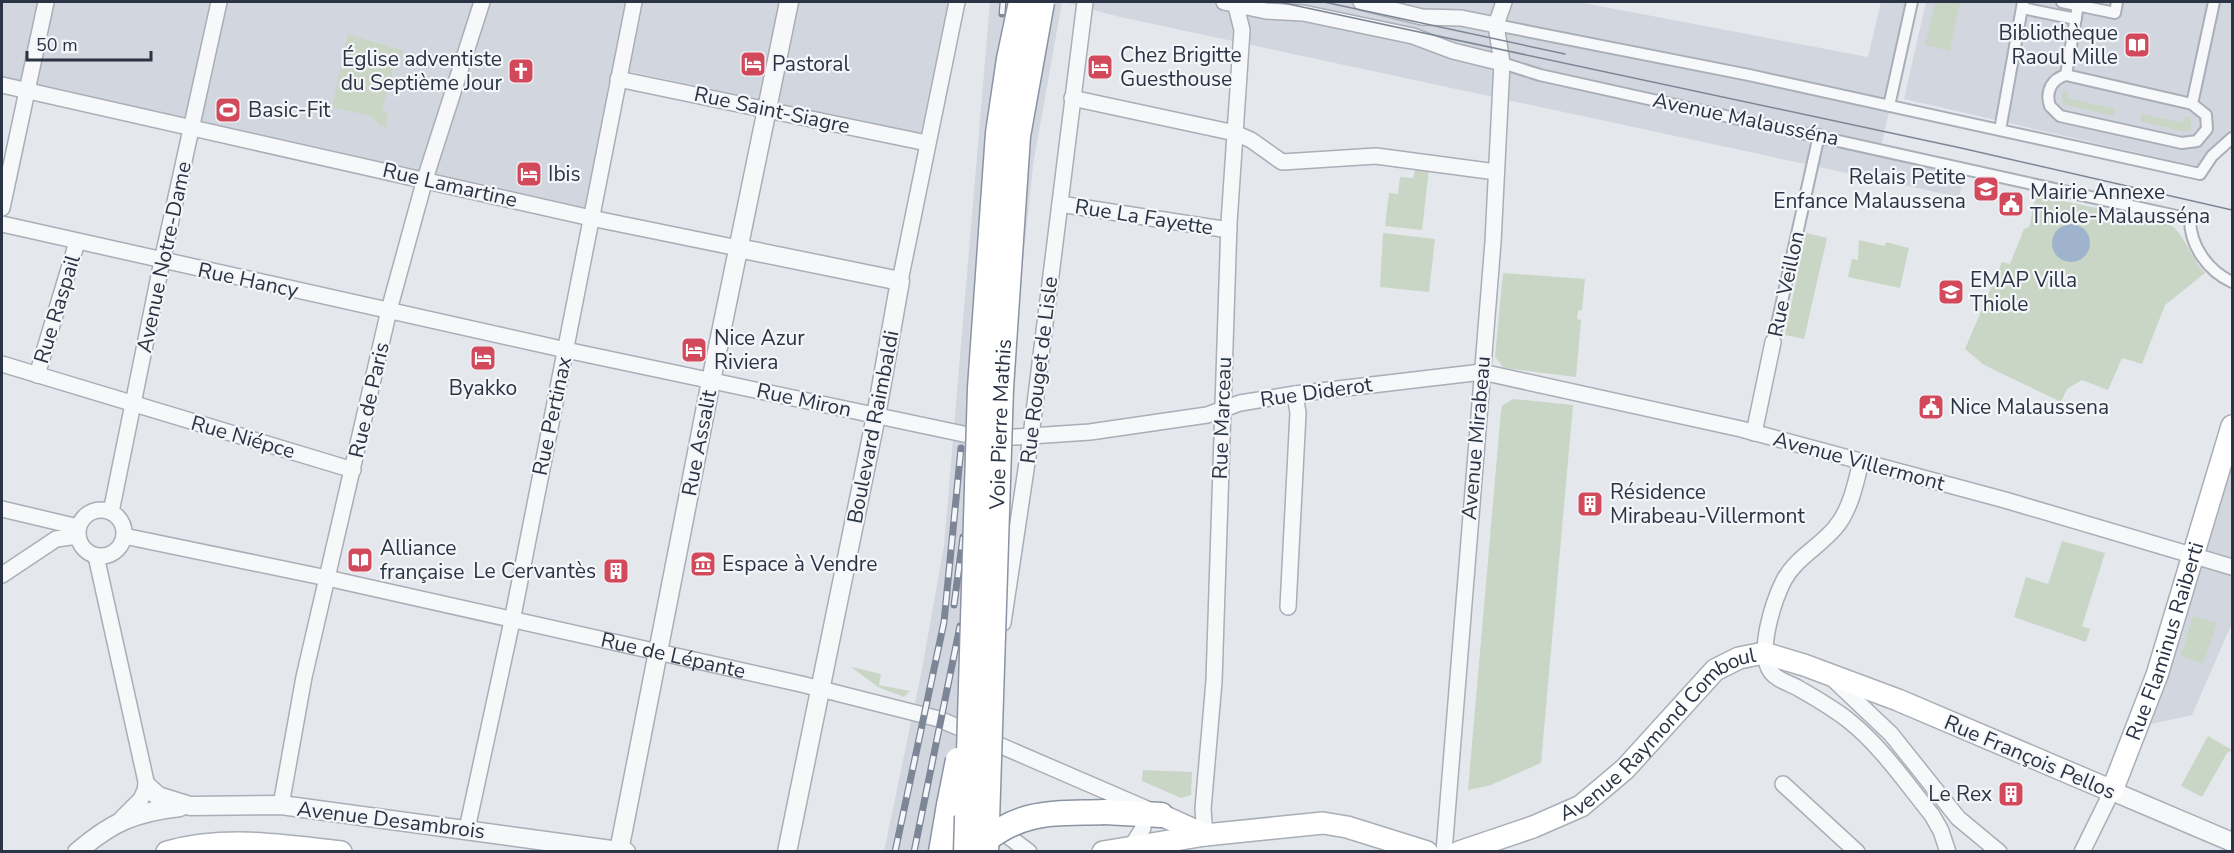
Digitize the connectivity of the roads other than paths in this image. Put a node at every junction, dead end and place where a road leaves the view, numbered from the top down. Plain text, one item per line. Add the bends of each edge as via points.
1 (46, 2) edge
2 (219, 2) edge
3 (482, 2) edge
4 (634, 2) edge
5 (789, 2) edge
6 (957, 2) edge
7 (1021, 2) edge
8 (1042, 2) edge
9 (1085, 2) edge
10 (1231, 2) edge
11 (1361, 2) edge
12 (1504, 2) edge
13 (1912, 2) edge
14 (2062, 2) edge
15 (2117, 2) edge
16 (2214, 2) edge
17 (2023, 5) edge
18 (2078, 5) junction
19 (2076, 20) junction
20 (1496, 25) junction
21 (1502, 63) junction
22 (2066, 75) junction
23 (618, 79) junction
24 (2, 85) edge
25 (26, 92) junction
26 (1072, 98) junction
27 (2192, 104) junction
28 (1889, 106) junction
29 (767, 108) junction
30 (193, 128) junction
31 (2000, 130) junction
32 (1235, 133) junction
33 (1819, 135) junction
34 (2232, 138) edge
35 (927, 143) junction
36 (1496, 172) junction
37 (425, 179) junction
38 (1060, 204) junction
39 (2, 208) edge
40 (591, 218) junction
41 (2, 224) edge
42 (1229, 230) junction
43 (77, 242) junction
44 (738, 248) junction
45 (162, 261) junction
46 (900, 281) junction
47 (2232, 282) edge
48 (389, 310) junction
49 (1773, 342) joint
50 (566, 350) junction
51 (2, 364) edge
52 (1482, 372) junction
53 (37, 375) junction
54 (711, 381) junction
55 (1294, 394) junction
56 (132, 405) junction
57 (1222, 409) junction
58 (876, 416) junction
59 (2232, 426) edge
60 (1754, 432) junction
61 (972, 436) joint
62 (1031, 436) junction
63 (1861, 461) junction
64 (353, 470) junction
65 (2, 509) edge
66 (111, 512) junction
67 (78, 531) junction
68 (124, 536) junction
69 (96, 556) junction
70 (2194, 556) junction
71 (2232, 567) edge
72 (2, 574) edge
73 (327, 578) junction
74 (1288, 607) dead end
75 (512, 621) junction
76 (659, 652) junction
77 (1764, 653) junction
78 (1827, 674) junction
79 (820, 689) junction
80 (969, 701) junction
81 (983, 738) junction
82 (1783, 783) dead end
83 (147, 786) junction
84 (2112, 791) junction
85 (190, 806) junction
86 (281, 806) junction
87 (1149, 812) junction
88 (118, 821) junction
89 (467, 829) junction
90 (1188, 834) junction
91 (2232, 842) edge
92 (1131, 847) junction
93 (618, 851) edge
94 (77, 852) edge
95 (167, 852) edge
96 (341, 852) edge
97 (626, 852) edge
98 (787, 852) edge
99 (941, 852) edge
100 (966, 852) edge
101 (974, 852) edge
102 (986, 852) edge
103 (1029, 852) edge
104 (1103, 852) edge
105 (1427, 852) edge
106 (1444, 852) edge
107 (1459, 852) edge
108 (1857, 852) edge
109 (1948, 852) edge
110 (1999, 852) edge
111 (2082, 852) edge

1 - 25 street
2 - 30 street, Avenue Notre-Dame
3 - 37 street, Rue de Paris
4 - 23 street, Rue Pertinax
5 - 29 street, Rue Assalit
6 - 35 street, Boulevard Raimbaldi
7 - 80 highway, Voie Pierre Mathis, bridge via 998,133 980,388
8 - 102 highway, Voie Pierre Mathis, bridge via 1018,136 1001,388
9 - 26 street, Rue Rouget de Lisle
10 - 21 street, Avenue Malausséna via 1413,36
10 - 32 street, Rue Marceau via 1242,30
11 - 20 street, Avenue Malausséna via 1422,16
12 - 20 street
13 - 28 street
14 - 18 street
15 - 18 street via 2115,13
16 - 27 street
17 - 19 street
17 - 31 street
18 - 19 street
19 - 22 street
20 - 21 street, Avenue Mirabeau
20 - 28 street, Avenue Malausséna
21 - 33 street, Avenue Malausséna via 1540,75
21 - 36 street, Avenue Mirabeau
22 - 27 street
22 - 27 street via 2055,80 2048,96 2050,106 2060,116 2190,143 2204,135 2207,120 2200,108
23 - 29 street, Rue Saint-Siagre
23 - 40 street, Rue Pertinax
24 - 25 street, Rue Lamartine
25 - 30 street, Rue Lamartine
25 - 39 street
26 - 32 street
26 - 38 street, Rue Rouget de Lisle
28 - 31 street, Avenue Malausséna
29 - 35 street, Rue Saint-Siagre
29 - 44 street, Rue Assalit
30 - 37 street, Rue Lamartine
30 - 45 street, Avenue Notre-Dame
31 - 34 street, Avenue Malausséna via 2200,174
32 - 36 street via 1282,162 1376,156
32 - 42 street, Rue Marceau
33 - 47 street, Avenue Malausséna via 2190,219 2195,248
33 - 49 street, Rue Veillon
35 - 46 street, Boulevard Raimbaldi
36 - 52 street, Avenue Mirabeau
37 - 40 street, Rue Lamartine
37 - 48 street, Rue de Paris
38 - 42 street, Rue La Fayette
38 - 62 street, Rue Rouget de Lisle
40 - 44 street, Rue Lamartine
40 - 50 street, Rue Pertinax
41 - 43 street, Rue Hancy
42 - 57 street, Rue Marceau
43 - 45 street, Rue Hancy
43 - 53 street, Rue Raspail
44 - 46 street, Rue Lamartine
44 - 54 street, Rue Assalit
45 - 48 street, Rue Hancy
45 - 56 street, Avenue Notre-Dame
46 - 58 street, Boulevard Raimbaldi
48 - 50 street, Rue Miron
48 - 64 street, Rue de Paris
49 - 60 street, Rue Veillon
50 - 54 street, Rue Miron
50 - 75 street, Rue Pertinax
51 - 53 street, Rue Niépce
52 - 55 street, Rue Diderot
52 - 60 street, Avenue Villermont
52 - 106 street, Avenue Mirabeau
53 - 56 street, Rue Niépce
54 - 58 street, Rue Miron
54 - 76 street, Rue Assalit
55 - 57 street, Rue Diderot
55 - 74 street via 1298,414
56 - 64 street, Rue Niépce
56 - 66 street, Avenue Notre-Dame
57 - 62 street, Rue Diderot via 1207,415 1090,432
57 - 90 street, Rue Marceau via 1214,681 1203,809
58 - 61 street, Rue Miron
58 - 79 street, Boulevard Raimbaldi
59 - 70 main road, Rue Flaminus Raiberti
60 - 63 street, Avenue Villermont
61 - 62 street, Rue Diderot
62 - 81 street, Rue Rouget de Lisle
63 - 70 street, Avenue Villermont
63 - 77 street via 1837,527 1797,562 1785,579 1776,598
64 - 73 street, Rue de Paris
65 - 67 street
66 - 67 street via 95,510 82,519
66 - 68 street via 122,522
67 - 69 street via 83,549
67 - 72 street via 56,539
68 - 69 street via 117,550
68 - 73 street, Rue de Lépante
69 - 83 street
70 - 71 street, Avenue Villermont
70 - 84 main road, Rue Flaminus Raiberti via 2157,675
73 - 75 street, Rue de Lépante
73 - 86 street, Rue de Paris
75 - 76 street, Rue de Lépante
75 - 89 street, Rue Pertinax
76 - 79 street, Rue de Lépante
76 - 93 street, Rue Assalit
77 - 78 main road, Avenue Raymond Comboul
77 - 107 main road, Avenue Raymond Comboul via 1739,658 1715,670 1625,769 1581,806
77 - 109 street via 1770,671 1778,678 1832,708 1877,747 1932,815
78 - 84 main road, Rue François Pellos
78 - 110 street, Avenue Raymond Comboul via 1891,734 1958,818
79 - 81 street, Rue de Lépante via 939,719
79 - 98 street, Boulevard Raimbaldi
80 - 99 highway, bridge
80 - 100 highway, Voie Pierre Mathis, bridge
81 - 87 street, Rue de Lépante
81 - 101 street
81 - 103 street via 995,818 1008,836
82 - 108 street
83 - 85 street, Avenue Desambrois via 158,796
83 - 88 street, Avenue Desambrois via 134,808
84 - 91 street, Rue François Pellos
84 - 111 street, Rue Flaminus Raiberti
85 - 86 street, Avenue Desambrois
85 - 88 street, Avenue Desambrois via 150,810
86 - 89 street, Avenue Desambrois
87 - 90 main road, Rue de Lépante
87 - 92 street
87 - 101 highway, bridge via 1022,818 998,829
88 - 94 street, Avenue Desambrois
89 - 93 street, Avenue Desambrois
90 - 92 main road
90 - 105 main road via 1323,823
92 - 104 main road
93 - 97 street, Avenue Desambrois
95 - 96 main road via 208,843 243,843

